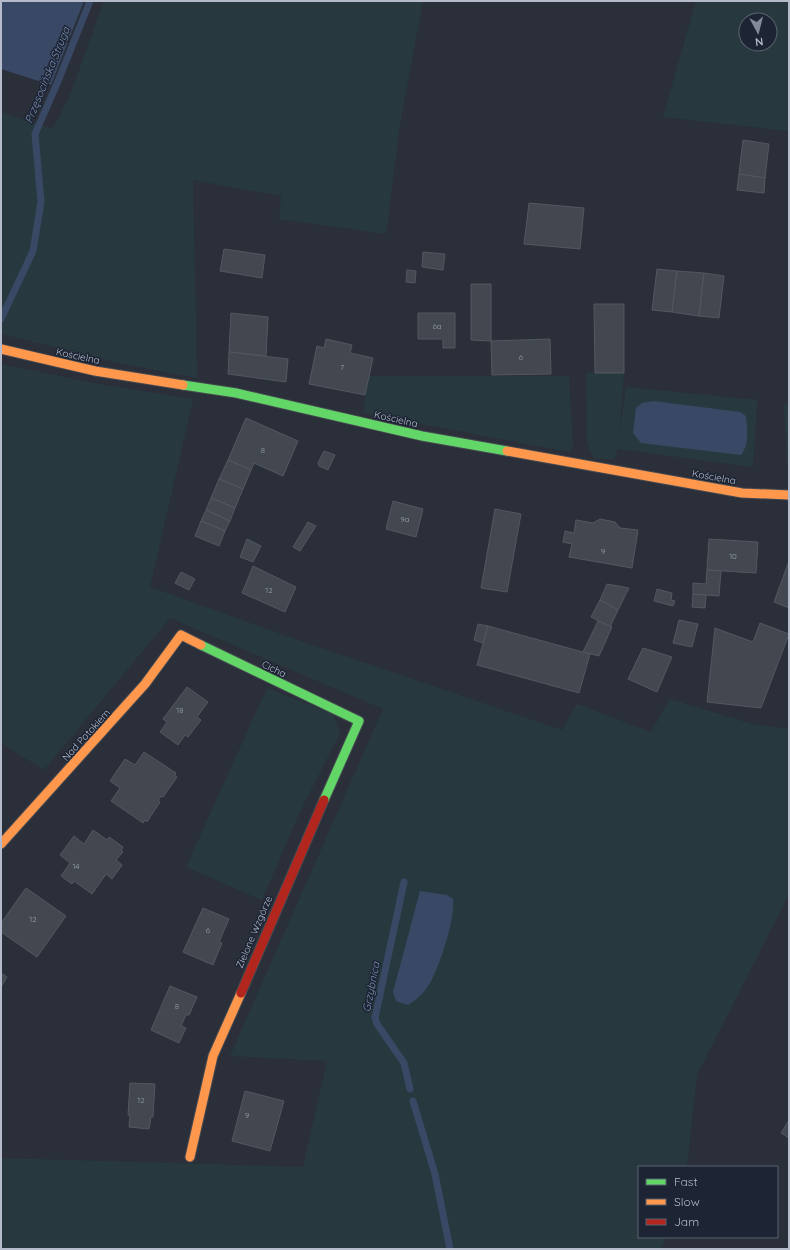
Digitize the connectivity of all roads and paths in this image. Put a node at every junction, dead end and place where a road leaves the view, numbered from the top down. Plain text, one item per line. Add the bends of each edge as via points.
1 (1, 349) edge
2 (787, 496) edge
3 (182, 636) joint
4 (359, 721) joint
5 (1, 844) edge
6 (190, 1157) dead end

1 - 2 street, Kościelna via 95,371 236,393 422,436 742,493
3 - 4 street, Cicha
3 - 5 street, Nad Potokiem via 145,684
4 - 6 street, Zielone Wzgórze via 213,1056

